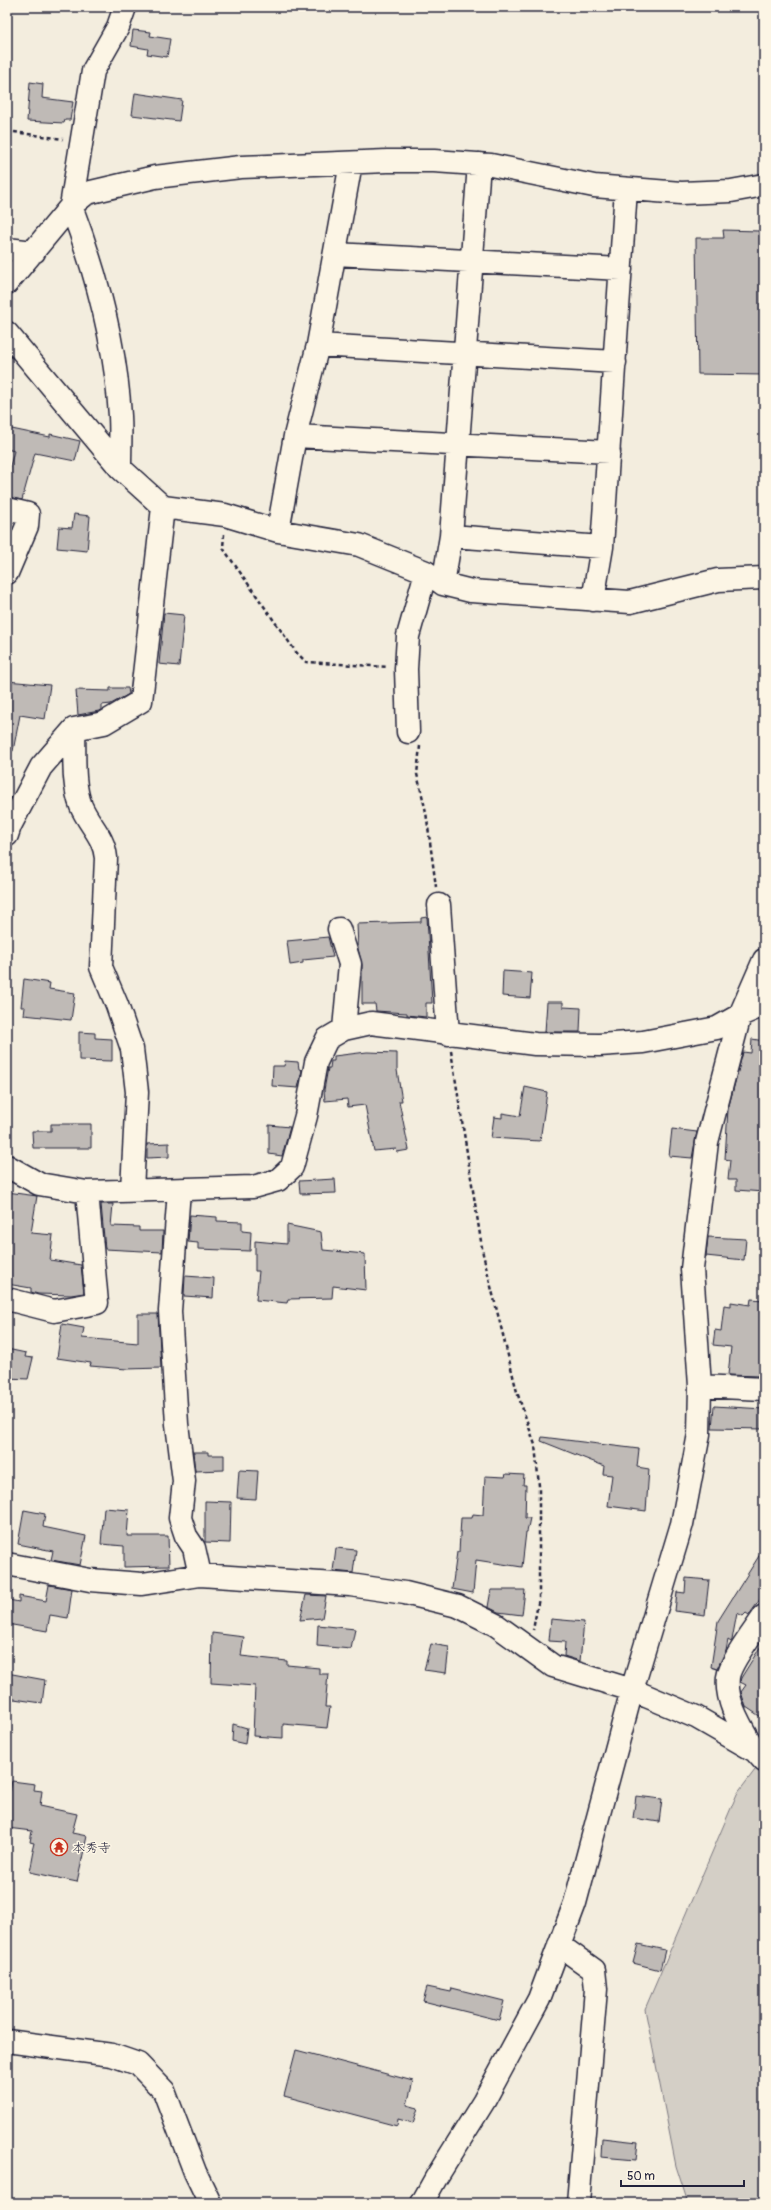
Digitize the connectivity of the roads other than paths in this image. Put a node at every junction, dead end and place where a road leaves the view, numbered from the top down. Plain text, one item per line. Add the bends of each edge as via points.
1 (125, 7) edge
2 (351, 163) junction
3 (479, 164) junction
4 (764, 185) edge
5 (626, 189) junction
6 (71, 206) junction
7 (7, 249) edge
8 (34, 252) junction
9 (335, 254) junction
10 (472, 262) junction
11 (621, 269) junction
12 (7, 283) edge
13 (7, 333) edge
14 (318, 345) junction
15 (465, 354) junction
16 (615, 362) junction
17 (296, 436) junction
18 (458, 444) junction
19 (609, 452) junction
20 (120, 468) junction
21 (163, 507) junction
22 (7, 508) edge
23 (278, 531) junction
24 (451, 536) junction
25 (602, 547) junction
26 (7, 573) edge
27 (434, 578) junction
28 (764, 578) edge
29 (593, 600) junction
30 (74, 729) junction
31 (408, 732) road end
32 (7, 835) edge
33 (438, 905) road end
34 (339, 930) dead end
35 (764, 960) edge
36 (764, 1005) edge
37 (740, 1015) junction
38 (344, 1029) junction
39 (448, 1034) junction
40 (7, 1166) edge
41 (132, 1190) junction
42 (179, 1190) junction
43 (87, 1192) junction
44 (7, 1299) edge
45 (700, 1386) junction
46 (764, 1389) edge
47 (7, 1564) edge
48 (200, 1575) junction
49 (764, 1616) edge
50 (632, 1690) junction
51 (761, 1750) edge
52 (559, 1945) junction
53 (7, 2041) edge
54 (210, 2203) edge
55 (422, 2203) edge
56 (578, 2203) edge

1 - 6 street via 118,27 93,71
2 - 3 street via 434,161
2 - 6 street via 241,167 154,177 87,193
2 - 9 street
3 - 5 street via 594,186
3 - 10 street
4 - 5 street via 731,191 681,193
5 - 11 street
6 - 8 street
6 - 20 street via 95,278 112,359 120,415
7 - 8 street
8 - 12 street
9 - 10 street
9 - 14 street
10 - 11 street
10 - 15 street
11 - 16 street
13 - 20 street
14 - 15 street
14 - 17 street
15 - 16 street
15 - 18 street
16 - 19 street
17 - 18 street
17 - 23 street
18 - 19 street
18 - 24 street
19 - 25 street
20 - 21 street
21 - 23 street via 225,515
21 - 30 street via 141,701 104,723
22 - 26 street via 28,514 27,526
23 - 27 street via 359,545
24 - 25 street
24 - 27 street
25 - 29 street
27 - 29 street via 471,591
27 - 31 street via 408,636
28 - 29 street via 718,580 630,602
30 - 32 street via 41,767
30 - 41 street via 77,792 82,807 105,846 101,966 132,1049 137,1092
33 - 39 street
34 - 38 street via 350,964
35 - 37 street
36 - 37 street
37 - 39 street via 717,1028 643,1042 599,1045 535,1044
37 - 45 street via 707,1142 692,1269
38 - 39 street via 371,1023
38 - 42 street via 327,1039 316,1062 306,1116 292,1167 278,1180 253,1187
40 - 43 street via 39,1184
41 - 42 street
41 - 43 street
42 - 48 street via 170,1311 177,1424 184,1481 180,1518 186,1536 194,1548
43 - 44 street via 97,1303 54,1311
45 - 46 street
45 - 50 street via 699,1434 682,1524
47 - 48 street via 90,1580 142,1584
48 - 50 street via 350,1585 406,1593 458,1606 496,1625 552,1666
49 - 51 street via 728,1676 732,1710
50 - 51 street via 696,1717
50 - 52 street via 575,1903
52 - 55 street via 539,1999 509,2057
52 - 56 street via 594,1970 596,1989
53 - 54 street via 112,2055 138,2064 164,2091 195,2172

